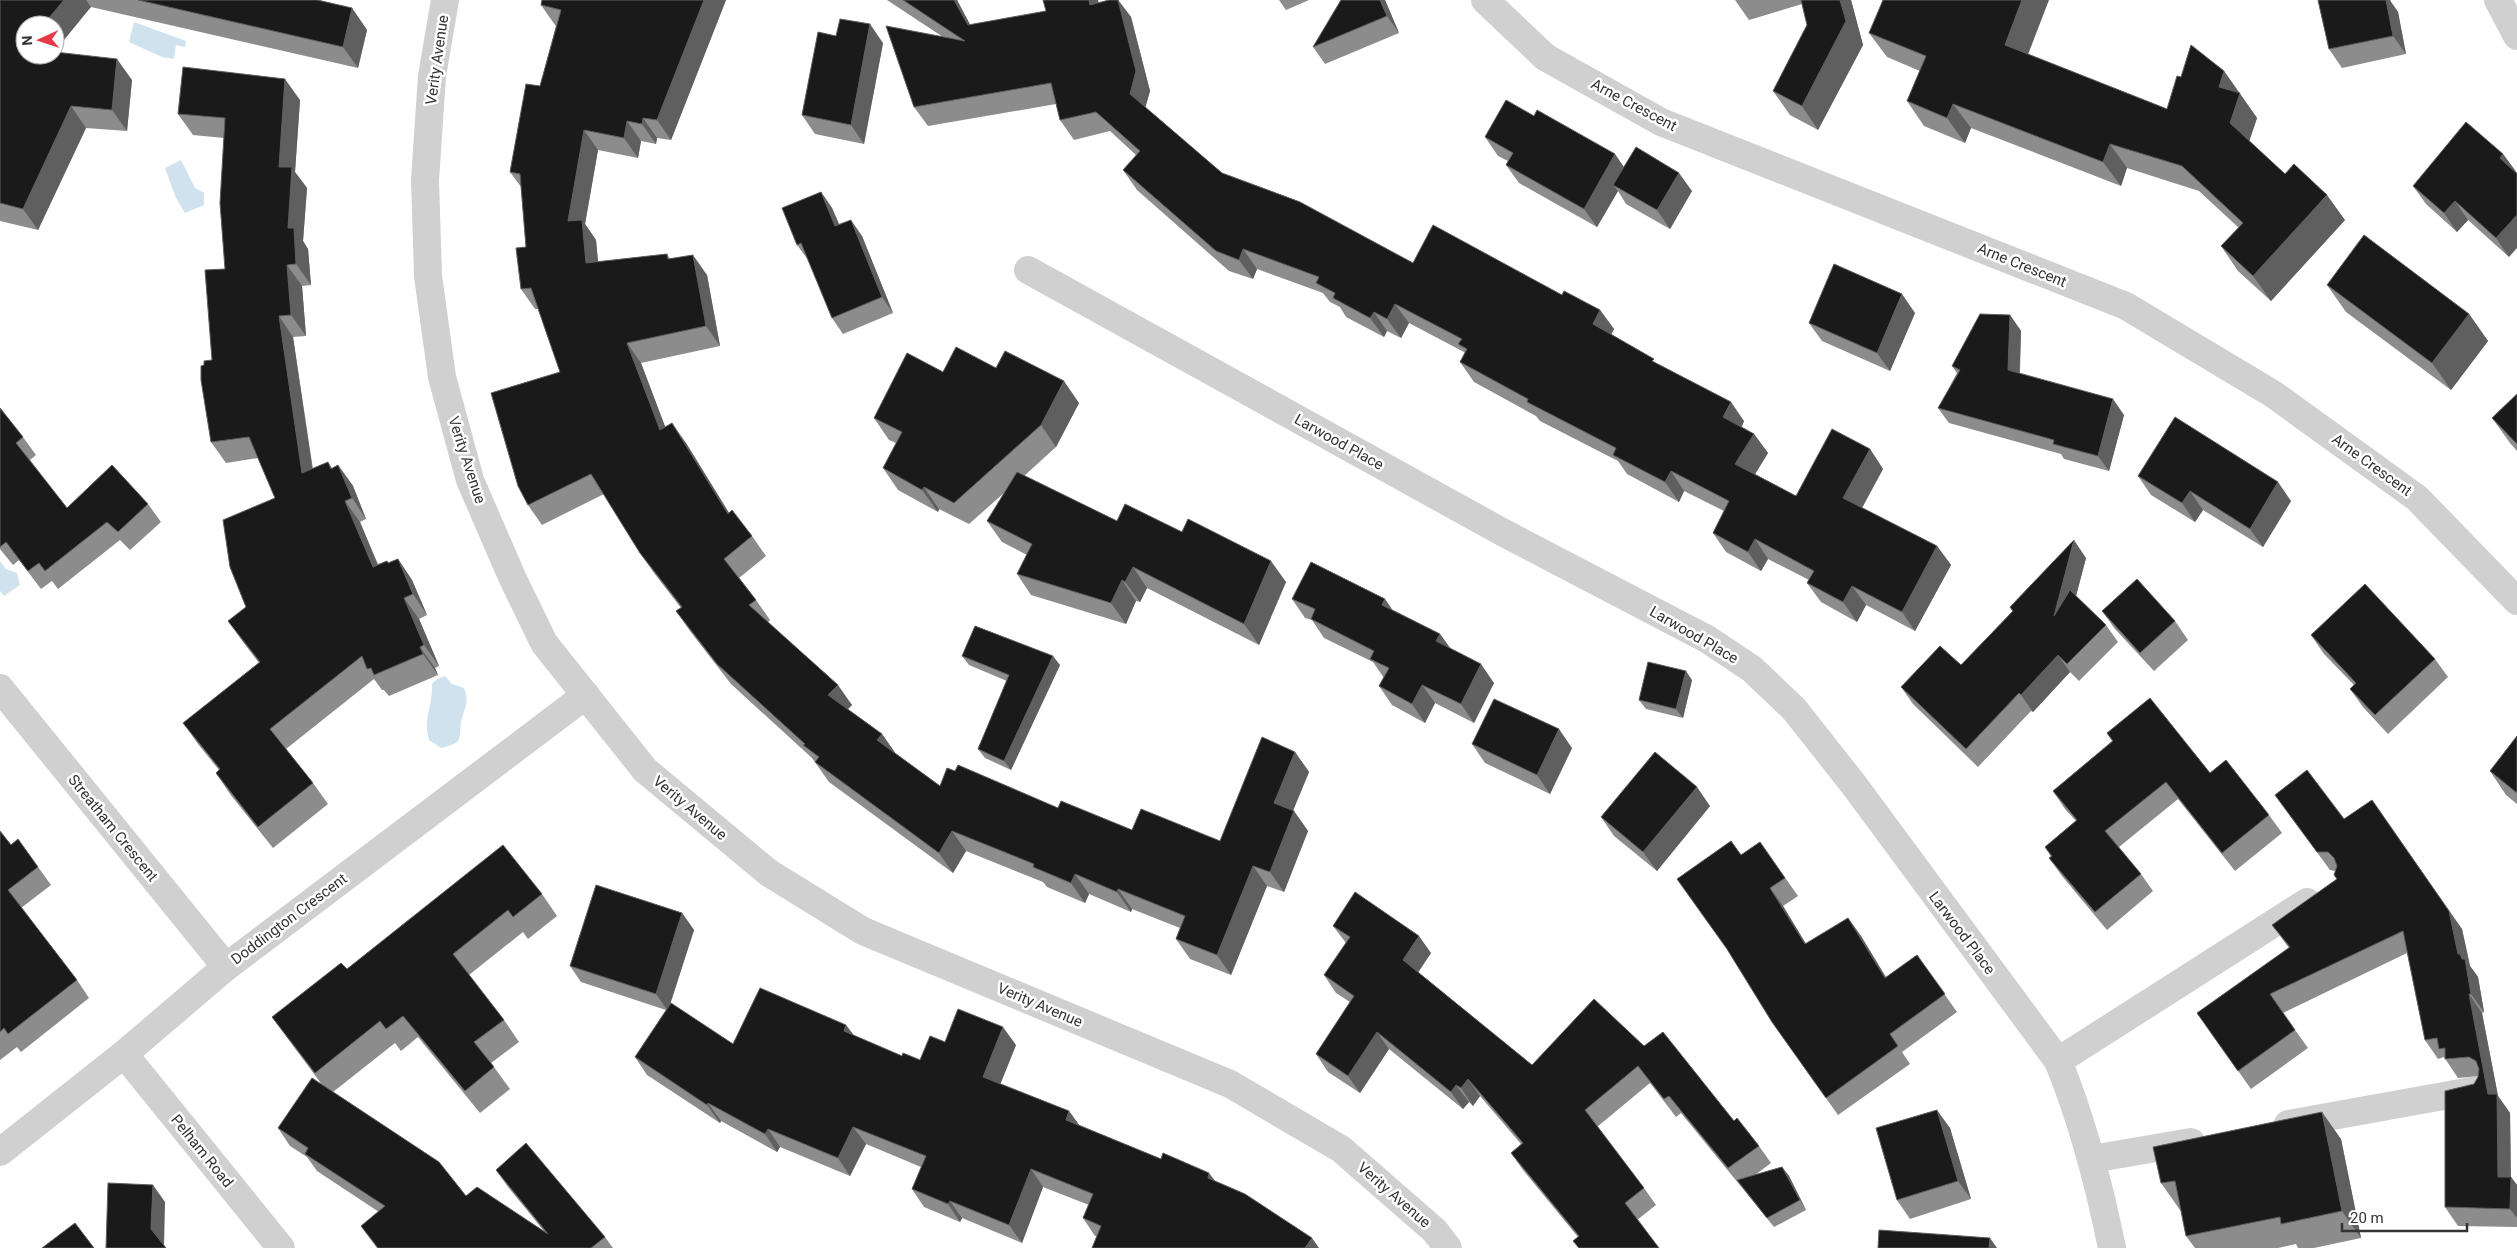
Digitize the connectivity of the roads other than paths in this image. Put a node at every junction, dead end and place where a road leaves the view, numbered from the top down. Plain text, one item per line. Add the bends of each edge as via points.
1 (445, 0) edge
2 (1484, 0) edge
3 (2498, 0) edge
4 (2517, 36) edge
5 (1028, 270) dead end
6 (2517, 601) edge
7 (0, 688) edge
8 (586, 695) junction
9 (2326, 890) edge
10 (226, 967) junction
11 (124, 1054) junction
12 (2058, 1061) junction
13 (2477, 1090) edge
14 (2265, 1128) edge
15 (2217, 1137) edge
16 (0, 1152) edge
17 (2092, 1159) junction
18 (280, 1248) edge
19 (1448, 1248) edge
20 (2112, 1248) edge

1 - 8 street, Verity Avenue via 432,76 425,180 428,276 442,377 470,480 512,578 544,643
2 - 6 street, Arne Crescent via 1545,56 1661,122 2126,306 2273,394 2417,498
3 - 4 street
5 - 12 street, Larwood Place via 1504,533 1707,639 1752,669 1794,709 1854,785
7 - 10 street, Streatham Crescent
8 - 10 street, Doddington Crescent
8 - 19 street, Verity Avenue via 644,770 769,873 863,931 1230,1084 1341,1149 1435,1231
9 - 12 street
10 - 11 street, Doddington Crescent
11 - 16 street, Doddington Crescent
11 - 18 street, Pelham Road
12 - 17 street, Larwood Place via 2077,1106
13 - 14 street
15 - 17 street
17 - 20 street, Larwood Place

